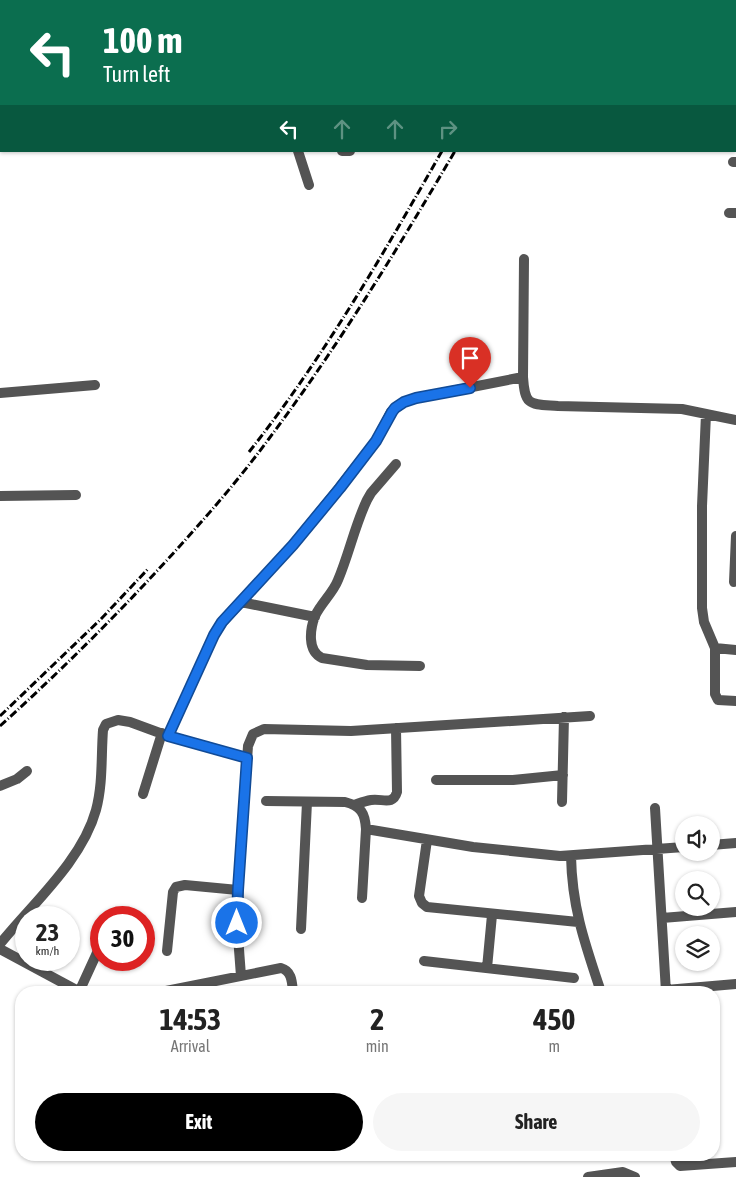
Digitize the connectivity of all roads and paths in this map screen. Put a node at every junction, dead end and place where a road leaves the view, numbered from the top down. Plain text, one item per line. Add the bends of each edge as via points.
1 (298, 152) edge
2 (310, 185) dead end
3 (524, 259) dead end
4 (523, 377) junction
5 (95, 385) dead end
6 (0, 393) edge
7 (706, 414) junction
8 (736, 420) edge
9 (396, 464) dead end
10 (76, 495) dead end
11 (0, 496) edge
12 (736, 536) edge
13 (734, 582) dead end
14 (241, 602) junction
15 (315, 617) junction
16 (715, 648) junction
17 (736, 650) edge
18 (420, 666) dead end
19 (736, 701) edge
20 (590, 716) dead end
21 (564, 717) junction
22 (396, 728) junction
23 (165, 734) junction
24 (247, 758) junction
25 (27, 771) dead end
26 (563, 775) junction
27 (436, 780) dead end
28 (0, 786) edge
29 (143, 794) dead end
30 (266, 800) dead end
31 (307, 802) junction
32 (562, 802) dead end
33 (354, 805) junction
34 (655, 808) dead end
35 (366, 829) junction
36 (427, 840) junction
37 (736, 843) edge
38 (720, 844) edge
39 (675, 848) edge
40 (657, 849) junction
41 (571, 856) junction
42 (238, 890) junction
43 (362, 898) dead end
44 (736, 912) edge
45 (492, 914) junction
46 (662, 918) junction
47 (578, 922) junction
48 (301, 930) dead end
49 (0, 944) edge
50 (0, 950) edge
51 (167, 951) dead end
52 (424, 961) dead end
53 (90, 968) edge
54 (487, 968) junction
55 (241, 976) junction
56 (574, 978) dead end
57 (736, 984) edge
58 (68, 986) edge
59 (82, 986) edge
60 (190, 986) edge
61 (292, 986) edge
62 (599, 986) edge
63 (666, 986) edge
64 (716, 986) edge
65 (676, 1161) edge
66 (736, 1162) edge
67 (588, 1177) edge
68 (635, 1177) edge

1 - 2 street
3 - 4 street
4 - 7 street via 524,396 533,403
4 - 14 street via 416,398 395,408 376,441 340,488
5 - 6 street
7 - 8 street
7 - 16 street via 702,613
9 - 15 street via 367,500 338,580
10 - 11 street
12 - 13 street
14 - 15 street
14 - 23 street via 214,635
15 - 18 street via 311,641 316,655 367,665
16 - 17 street
16 - 19 street via 715,694 718,700
20 - 21 street
21 - 22 street
21 - 26 street
22 - 24 street via 260,730 251,736
22 - 33 street via 397,795 390,801 374,800
23 - 24 street
23 - 29 street
23 - 49 street via 125,720 105,725 98,799 88,831 60,873
24 - 42 street
25 - 28 street
26 - 27 street via 513,780
26 - 32 street
30 - 31 street
31 - 33 street
31 - 48 street
33 - 35 street via 364,814
34 - 40 street
35 - 36 street
35 - 43 street
36 - 41 street
36 - 45 street via 419,896 422,903 430,908
37 - 38 street
39 - 40 street
40 - 41 street
40 - 46 street
41 - 47 street
42 - 51 street via 176,887
42 - 55 street
44 - 46 street
45 - 47 street
45 - 54 street
46 - 63 street
47 - 62 street
50 - 58 street
52 - 54 street
53 - 59 street
54 - 56 street
55 - 60 street
55 - 61 street via 280,968 289,972
57 - 64 street
65 - 66 street via 680,1166
67 - 68 street via 623,1172

